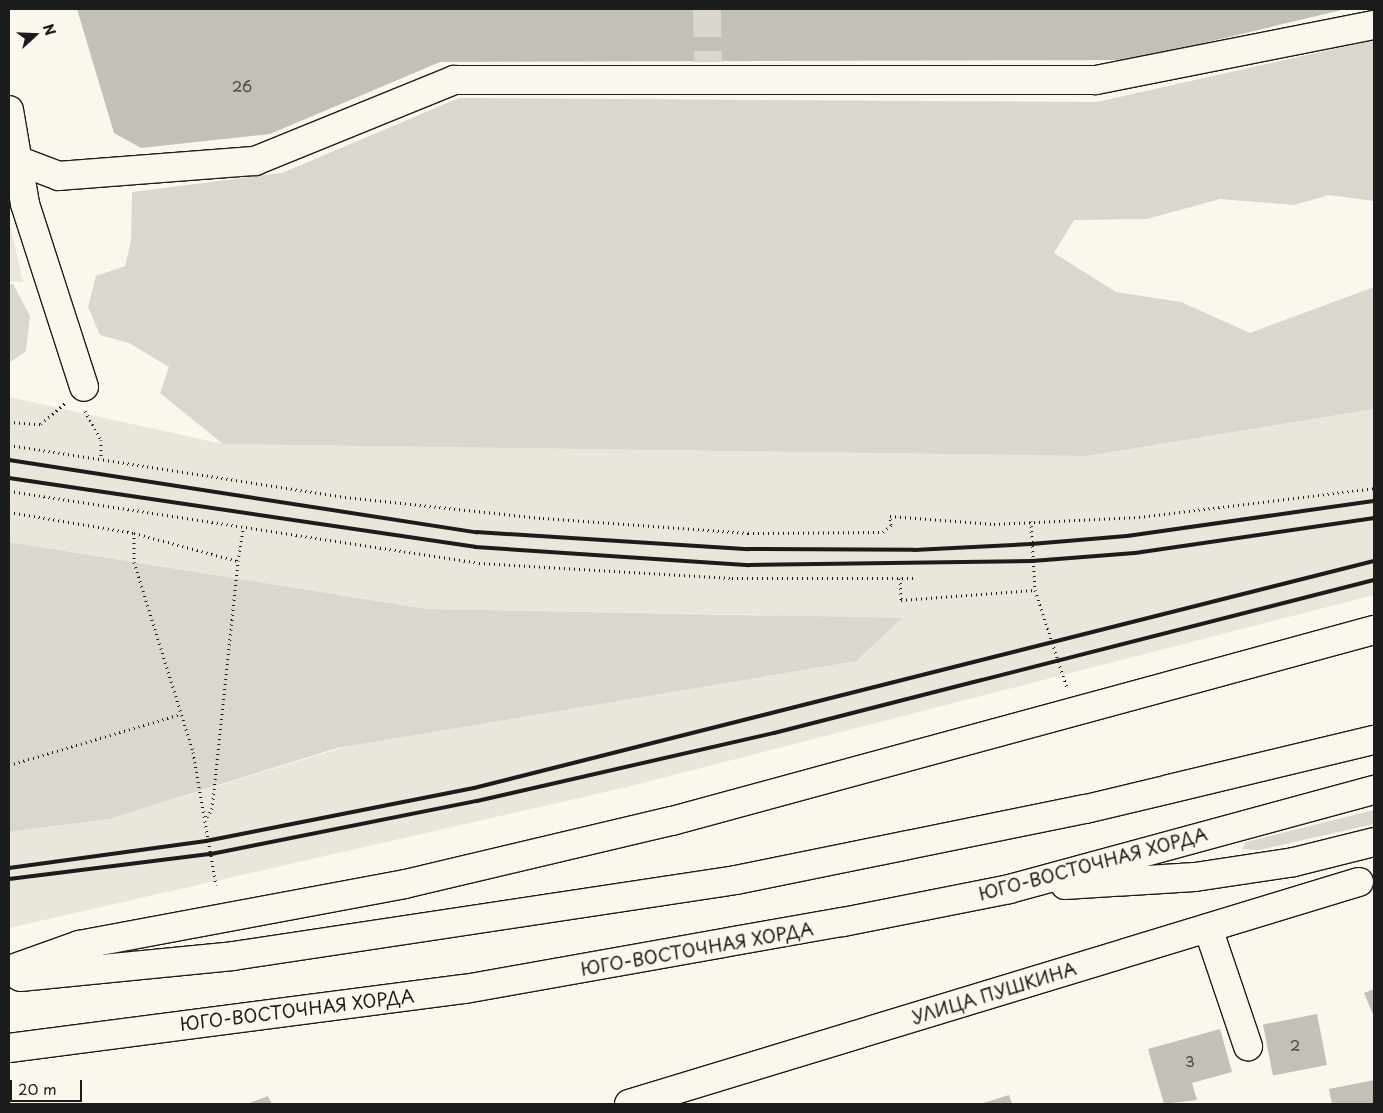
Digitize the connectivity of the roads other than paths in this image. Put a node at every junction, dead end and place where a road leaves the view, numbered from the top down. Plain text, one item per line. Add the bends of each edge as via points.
1 (1374, 25) edge
2 (9, 110) edge
3 (17, 160) junction
4 (80, 390) road end
5 (1374, 630) edge
6 (1374, 740) edge
7 (1374, 790) edge
8 (1374, 842) edge
9 (1359, 882) dead end
10 (1009, 889) junction
11 (1208, 928) junction
12 (9, 970) edge
13 (9, 978) edge
14 (1248, 1046) dead end
15 (9, 1048) edge
16 (628, 1104) edge

1 - 3 main road via 1096,80 708,71 454,80 255,161 58,176
2 - 3 main road
3 - 4 main road via 24,204
5 - 12 main road via 672,821 405,884 79,945
6 - 13 main road via 1086,809 736,880 234,956
7 - 10 main road, ЮГО-ВОСТОЧНАЯ ХОРДА
8 - 10 main road via 1195,877
9 - 11 main road, УЛИЦА ПУШКИНА
10 - 15 main road, ЮГО-ВОСТОЧНАЯ ХОРДА via 679,953 466,989
11 - 14 main road
11 - 16 main road, УЛИЦА ПУШКИНА

